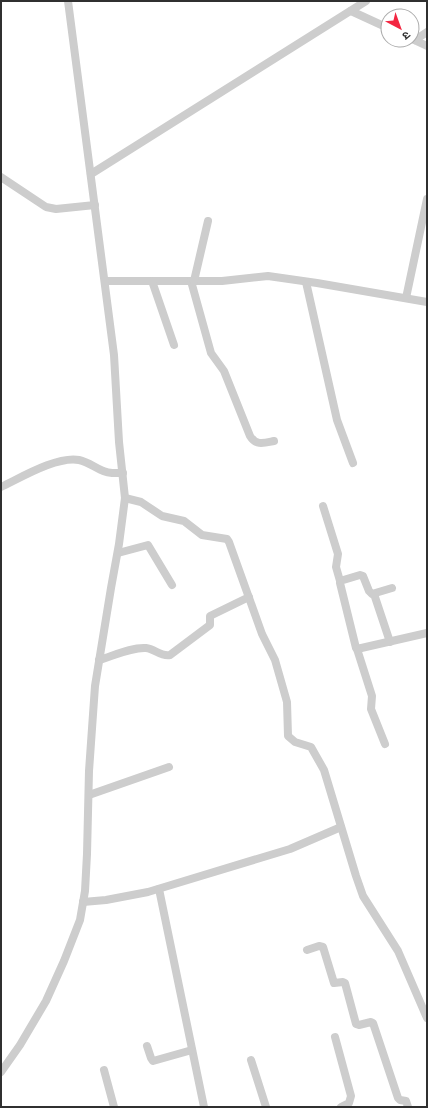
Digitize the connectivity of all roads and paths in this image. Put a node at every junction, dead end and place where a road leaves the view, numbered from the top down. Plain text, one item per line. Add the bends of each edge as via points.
1 (68, 1) edge
2 (366, 1) edge
3 (350, 11) junction
4 (380, 24) edge
5 (91, 174) junction
6 (1, 177) edge
7 (427, 199) edge
8 (95, 205) junction
9 (208, 221) dead end
10 (105, 281) junction
11 (152, 281) junction
12 (193, 281) junction
13 (306, 282) junction
14 (406, 298) junction
15 (427, 302) edge
16 (174, 345) dead end
17 (274, 441) dead end
18 (353, 463) dead end
19 (123, 473) junction
20 (1, 487) edge
21 (125, 498) junction
22 (323, 506) dead end
23 (118, 553) junction
24 (340, 582) junction
25 (172, 585) dead end
26 (392, 588) dead end
27 (374, 594) junction
28 (249, 597) junction
29 (427, 633) edge
30 (390, 642) junction
31 (357, 649) junction
32 (99, 660) junction
33 (385, 744) dead end
34 (169, 767) dead end
35 (88, 795) junction
36 (341, 827) junction
37 (159, 889) junction
38 (83, 902) junction
39 (306, 950) dead end
40 (427, 1018) edge
41 (335, 1037) dead end
42 (147, 1046) dead end
43 (192, 1050) junction
44 (251, 1060) dead end
45 (104, 1070) dead end
46 (1, 1072) edge
47 (114, 1107) edge
48 (204, 1107) edge
49 (266, 1107) edge
50 (341, 1107) edge
51 (408, 1107) edge

1 - 5 street
2 - 3 street
3 - 4 street
3 - 5 street
5 - 8 street
6 - 8 street via 50,209
7 - 14 street
8 - 10 street
9 - 12 street
10 - 11 street
10 - 19 street via 114,355
11 - 12 street
11 - 16 street
12 - 13 street via 268,276
12 - 17 street via 211,353 224,371 250,436 259,443
13 - 14 street
13 - 18 street via 337,420
14 - 15 street
19 - 20 street via 107,472 90,463 68,459
19 - 21 street
21 - 23 street
21 - 28 street via 141,502 162,516 184,521 202,536 229,540
22 - 24 street via 338,554 336,567
23 - 25 street via 148,545
23 - 32 street
24 - 27 street via 362,575 370,593
24 - 31 street
26 - 27 street
27 - 30 street
28 - 32 street via 210,616 210,625 170,655 145,648
28 - 36 street via 262,634 275,660 287,702 288,736 295,742 310,747 324,770
29 - 30 street
30 - 31 street
31 - 33 street via 372,696 371,709
32 - 35 street
34 - 35 street
35 - 38 street
36 - 37 street via 290,849
36 - 40 street via 363,896 398,951
37 - 38 street
37 - 43 street
38 - 46 street via 80,920 46,1001
39 - 51 street via 322,947 334,983 345,984 356,1024 371,1022 374,1025 398,1098 406,1101
41 - 50 street via 352,1096 349,1103
42 - 43 street via 153,1061
43 - 48 street
44 - 49 street
45 - 47 street

